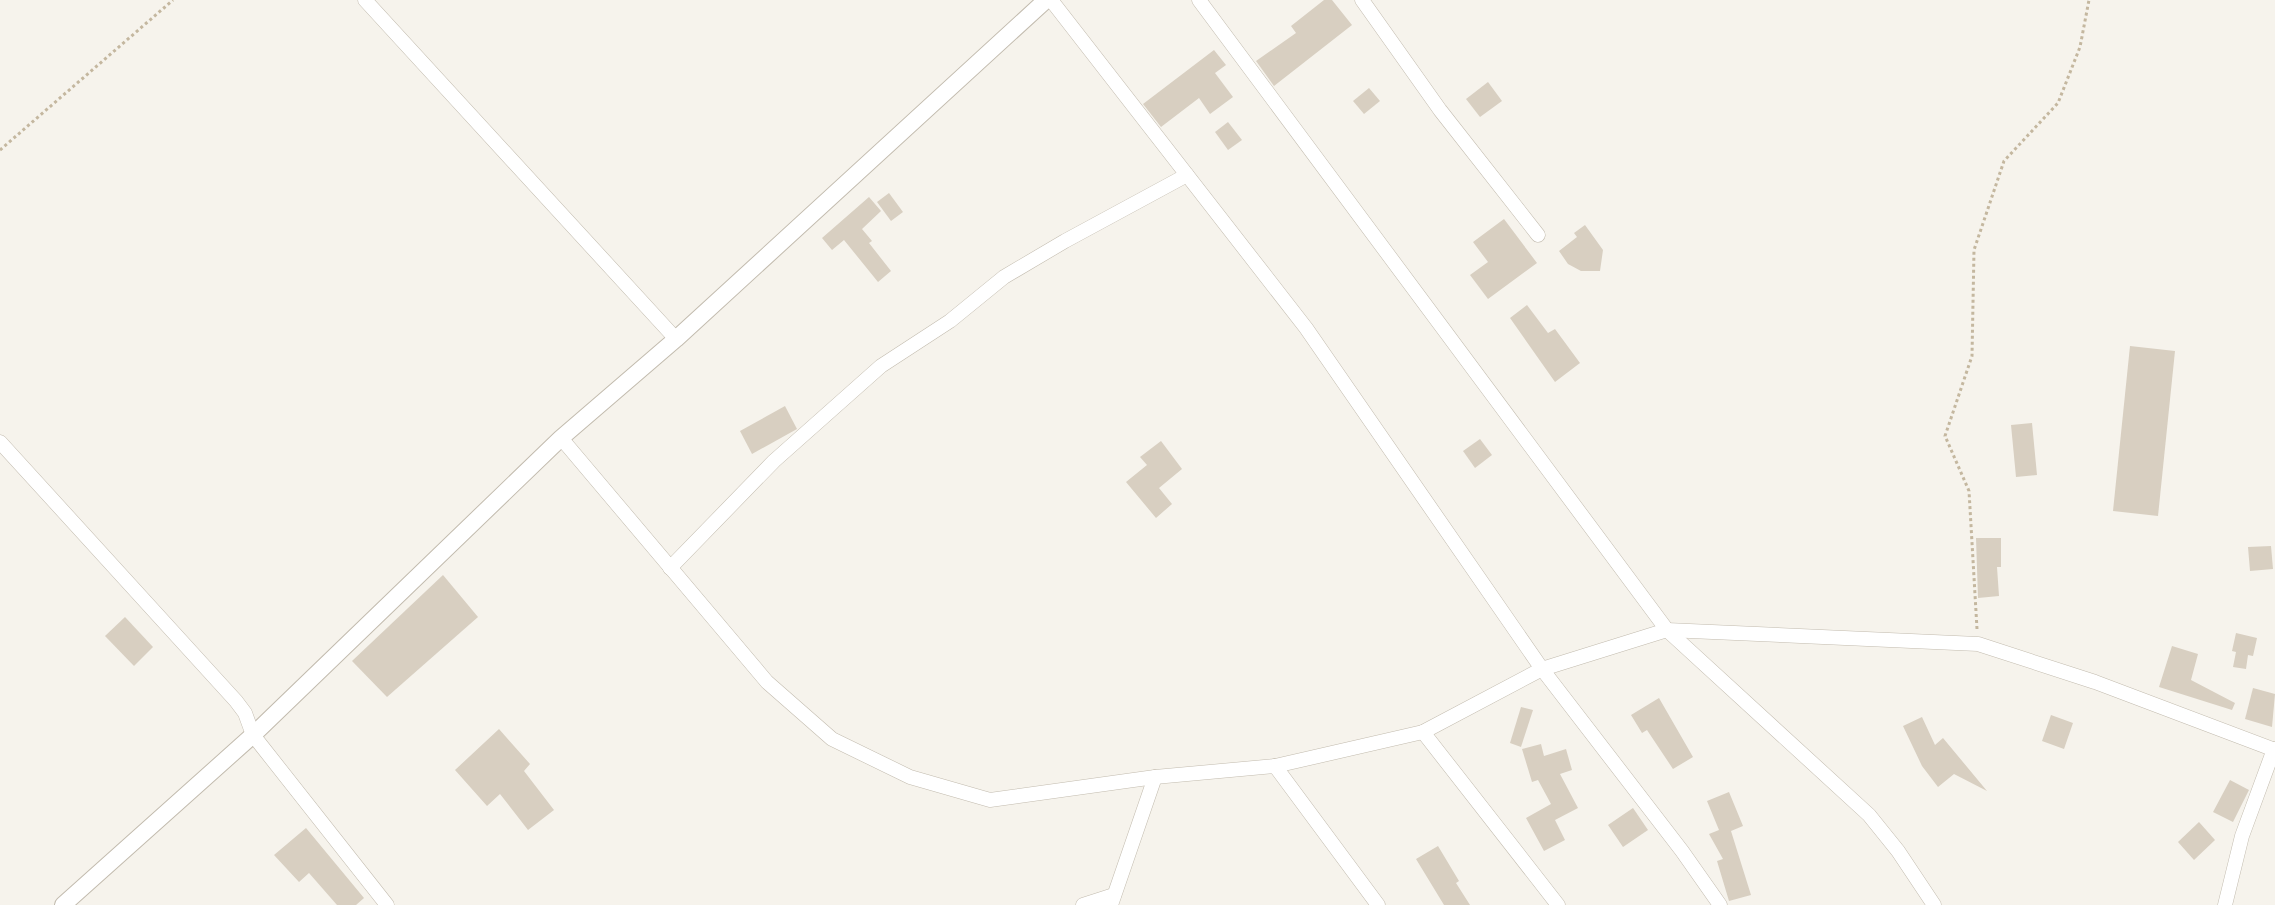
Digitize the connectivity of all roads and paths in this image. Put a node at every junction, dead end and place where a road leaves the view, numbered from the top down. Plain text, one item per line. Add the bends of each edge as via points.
1 (173, 0) edge
2 (365, 0) edge
3 (1046, 0) edge
4 (1051, 0) edge
5 (1199, 0) edge
6 (1362, 0) edge
7 (2089, 0) edge
8 (0, 150) edge
9 (1187, 175) junction
10 (1538, 235) dead end
11 (676, 339) junction
12 (561, 438) junction
13 (0, 442) edge
14 (670, 568) junction
15 (1667, 630) junction
16 (1978, 644) junction
17 (1542, 669) junction
18 (1423, 732) junction
19 (253, 735) junction
20 (2274, 750) edge
21 (1275, 766) junction
22 (1155, 777) junction
23 (1113, 900) edge
24 (63, 905) edge
25 (387, 905) edge
26 (1083, 905) edge
27 (1378, 905) edge
28 (1558, 905) edge
29 (1720, 905) edge
30 (1934, 905) edge
31 (2225, 905) edge

1 - 8 path
2 - 11 street
3 - 11 street
4 - 9 street
5 - 15 street
6 - 10 street via 1440,110
7 - 16 path via 2080,47 2058,104 2004,161 1974,250 1972,356 1945,436 1969,491
9 - 14 street via 1004,277 950,321 881,366 774,461
9 - 17 street via 1306,328
11 - 12 street
12 - 14 street
12 - 19 street
13 - 19 street via 236,701
14 - 22 street via 767,682 832,739 910,777 990,800
15 - 16 street
15 - 17 street
15 - 30 street via 1869,815
16 - 20 street via 2095,682
17 - 18 street
17 - 29 street
18 - 21 street
18 - 28 street
19 - 24 street
19 - 25 street
20 - 31 street via 2242,836
21 - 22 street
21 - 27 street
22 - 23 street
23 - 26 street

